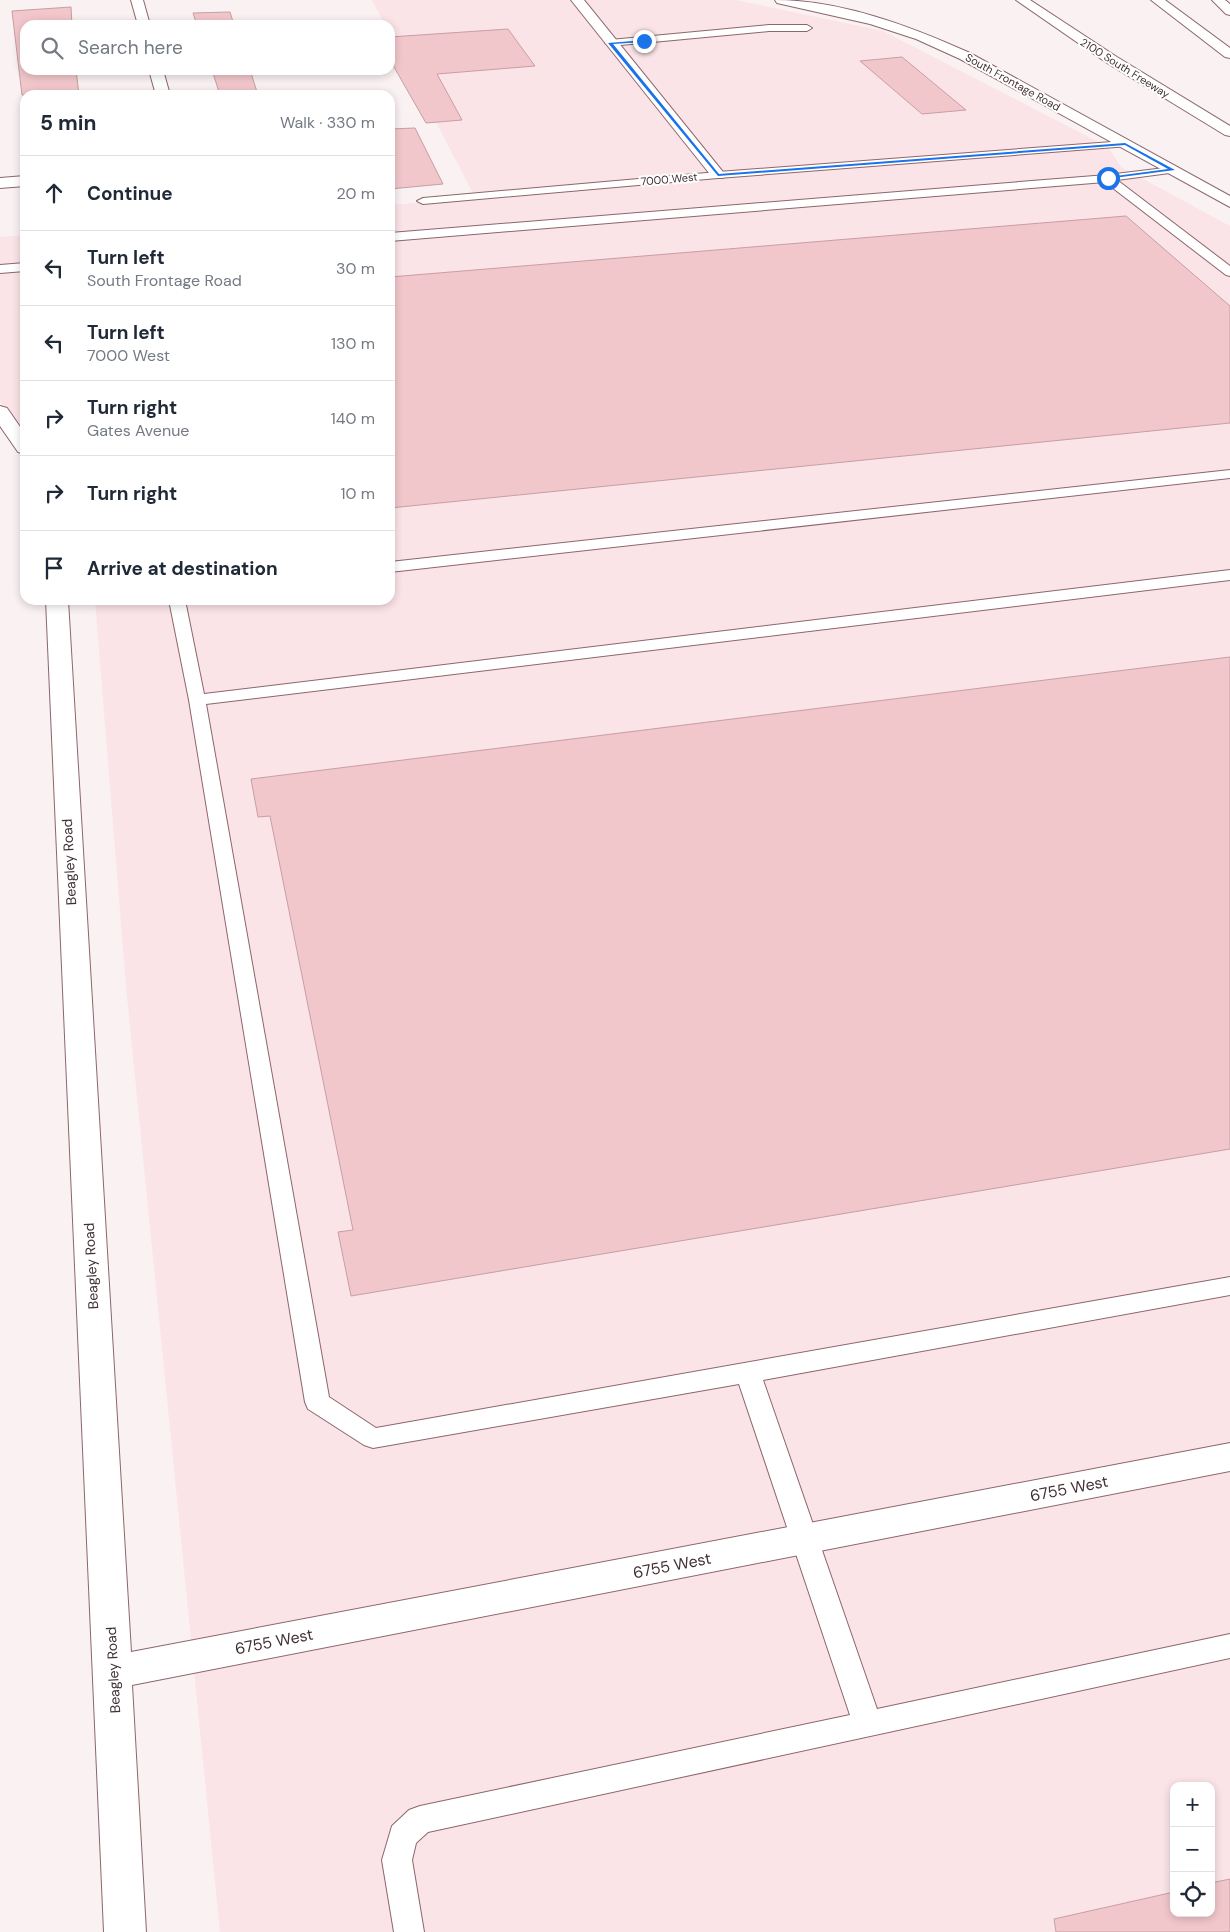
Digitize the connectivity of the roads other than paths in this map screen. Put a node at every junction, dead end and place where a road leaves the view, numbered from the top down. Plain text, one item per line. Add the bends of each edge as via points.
1 (138, 0) edge
2 (577, 0) edge
3 (781, 0) edge
4 (1022, 0) edge
5 (1157, 0) edge
6 (1218, 0) edge
7 (1230, 12) edge
8 (143, 20) edge
9 (808, 28) dead end
10 (610, 43) junction
11 (1230, 54) edge
12 (157, 75) edge
13 (162, 90) edge
14 (1230, 132) edge
15 (1125, 144) junction
16 (1173, 170) junction
17 (718, 175) junction
18 (1108, 178) junction
19 (20, 181) edge
20 (0, 183) edge
21 (423, 200) dead end
22 (1230, 202) edge
23 (395, 237) edge
24 (20, 267) edge
25 (0, 269) edge
26 (1230, 272) edge
27 (0, 412) edge
28 (20, 441) edge
29 (1230, 474) edge
30 (395, 566) edge
31 (1230, 575) edge
32 (57, 605) edge
33 (179, 605) edge
34 (197, 700) junction
35 (1230, 1286) edge
36 (748, 1373) junction
37 (1230, 1457) edge
38 (806, 1539) junction
39 (1230, 1646) edge
40 (113, 1672) junction
41 (867, 1722) junction
42 (125, 1932) edge
43 (409, 1932) edge

1 - 8 main road
2 - 10 main road
3 - 15 main road, South Frontage Road via 862,17 937,42
4 - 14 main road, 2100 South Freeway
5 - 11 main road
6 - 7 main road
9 - 10 lane via 770,28
10 - 17 main road
12 - 13 main road
15 - 16 main road, South Frontage Road
15 - 17 lane, 7000 West
16 - 18 lane
16 - 22 main road, South Frontage Road
17 - 21 lane, 7000 West
18 - 23 lane
18 - 26 lane
19 - 20 main road
24 - 25 lane
27 - 28 main road
29 - 30 lane
31 - 34 lane
32 - 40 main road, Beagley Road
33 - 34 lane
34 - 36 lane via 317,1402 373,1438
35 - 36 lane
36 - 38 lane
37 - 38 main road, 6755 West
38 - 40 main road, 6755 West
38 - 41 lane
39 - 41 lane
40 - 42 main road, Beagley Road
41 - 43 lane via 420,1820 403,1836 397,1860

